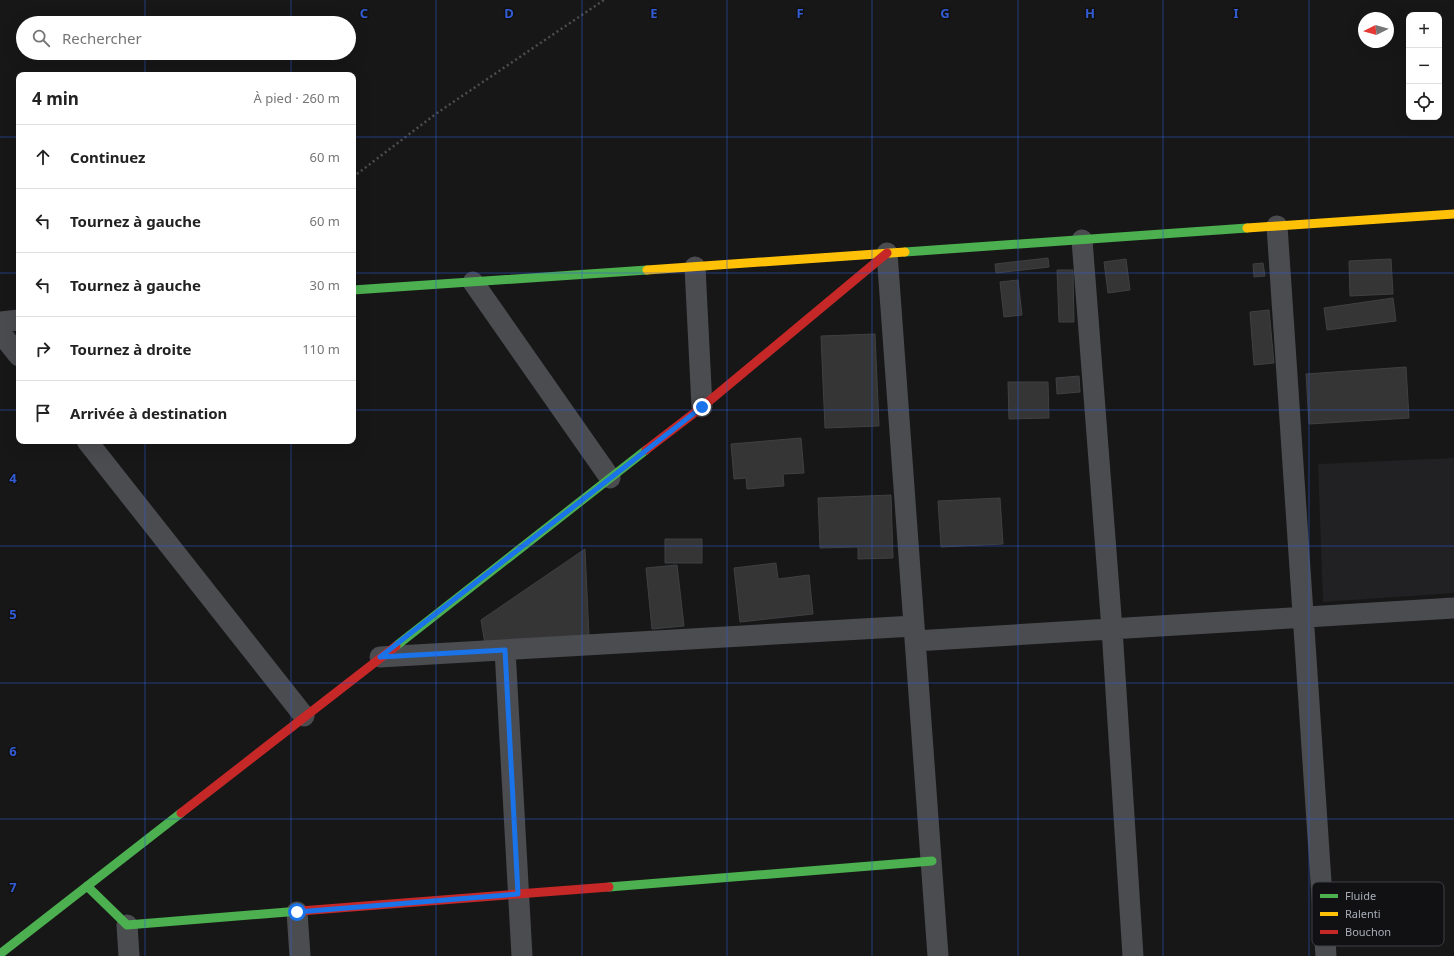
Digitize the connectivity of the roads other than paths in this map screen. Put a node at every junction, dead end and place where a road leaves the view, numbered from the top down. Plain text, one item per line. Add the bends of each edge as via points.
1 (1454, 214) edge
2 (1277, 226) junction
3 (1082, 240) junction
4 (887, 253) junction
5 (695, 267) junction
6 (473, 282) junction
7 (356, 290) edge
8 (16, 320) edge
9 (0, 322) edge
10 (0, 332) edge
11 (16, 352) edge
12 (702, 407) junction
13 (89, 444) edge
14 (610, 478) junction
15 (1454, 608) edge
16 (1303, 617) junction
17 (1112, 629) junction
18 (915, 634) junction
19 (505, 650) junction
20 (380, 657) junction
21 (304, 716) junction
22 (932, 861) junction
23 (1321, 882) edge
24 (87, 886) junction
25 (518, 894) junction
26 (297, 912) junction
27 (127, 925) junction
28 (1325, 946) edge
29 (0, 954) edge
30 (129, 956) edge
31 (300, 956) edge
32 (522, 956) edge
33 (938, 956) edge
34 (1133, 956) edge
35 (1326, 956) edge

1 - 2 street
2 - 3 street
2 - 16 street
3 - 4 street
3 - 17 street
4 - 5 street
4 - 12 street
4 - 18 street
5 - 6 street
5 - 12 street
6 - 7 street
6 - 14 street
8 - 9 street
10 - 11 street
12 - 14 street
13 - 21 street
14 - 20 street
15 - 16 street
16 - 17 street
16 - 23 street
17 - 18 street
17 - 34 street
18 - 19 street
18 - 22 street
19 - 20 street
19 - 25 street
20 - 21 street
21 - 24 street
22 - 25 street
22 - 33 street
24 - 27 street
24 - 29 street
25 - 26 street
25 - 32 street
26 - 27 street
26 - 31 street
27 - 30 street
28 - 35 street

